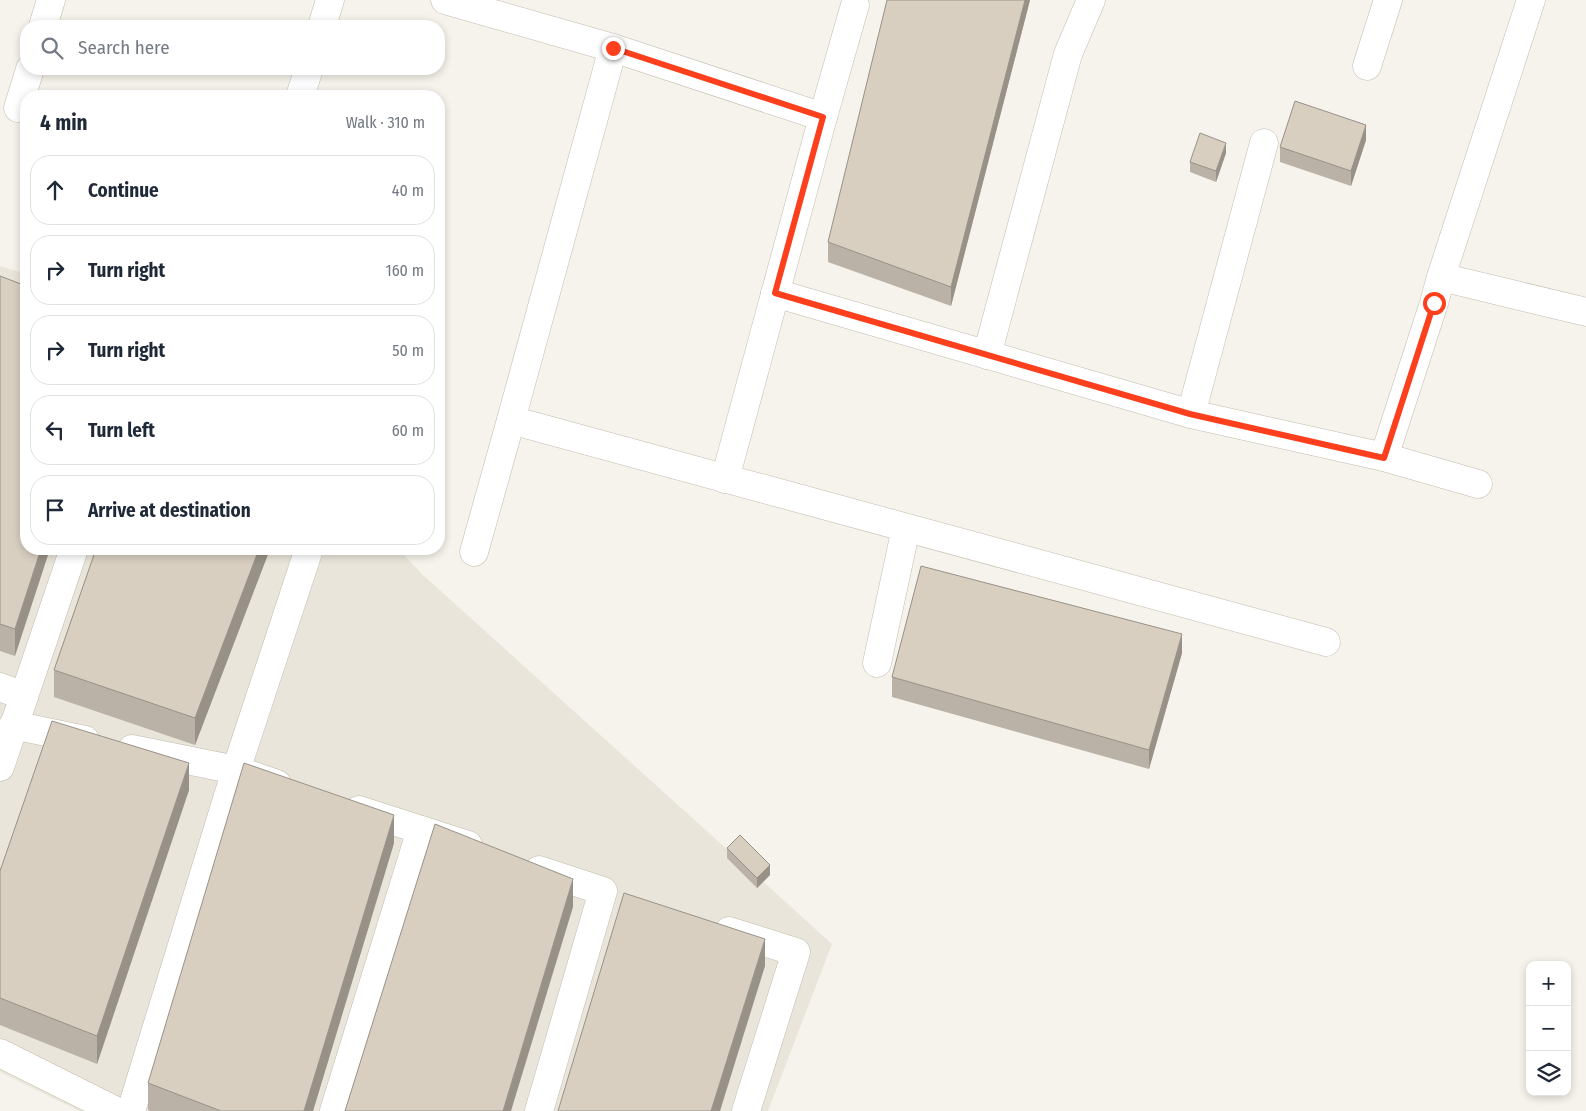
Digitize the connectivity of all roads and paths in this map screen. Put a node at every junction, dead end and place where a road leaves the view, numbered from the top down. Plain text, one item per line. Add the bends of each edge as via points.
1 (51, 0) edge
2 (330, 0) edge
3 (445, 0) edge
4 (1091, 0) edge
5 (1388, 0) edge
6 (1531, 0) edge
7 (855, 4) dead end
8 (45, 20) edge
9 (324, 20) edge
10 (613, 48) junction
11 (1367, 66) dead end
12 (28, 75) edge
13 (307, 75) edge
14 (24, 90) edge
15 (302, 90) edge
16 (20, 102) edge
17 (18, 108) dead end
18 (823, 117) junction
19 (1264, 143) dead end
20 (1441, 277) junction
21 (775, 293) junction
22 (1586, 312) edge
23 (987, 355) junction
24 (1190, 414) junction
25 (511, 420) junction
26 (1384, 458) junction
27 (725, 479) junction
28 (1478, 484) dead end
29 (906, 528) junction
30 (474, 552) dead end
31 (71, 555) edge
32 (307, 555) edge
33 (1326, 642) dead end
34 (877, 663) dead end
35 (12, 691) edge
36 (13, 725) junction
37 (0, 767) edge
38 (236, 770) junction
39 (297, 791) edge
40 (333, 802) edge
41 (421, 830) junction
42 (603, 891) junction
43 (630, 900) edge
44 (704, 923) edge
45 (0, 1054) edge
46 (116, 1111) edge
47 (131, 1111) edge
48 (334, 1111) edge
49 (539, 1111) edge
50 (746, 1111) edge

1 - 8 street
2 - 9 street
3 - 10 street
4 - 23 street via 1068,54
5 - 11 street
6 - 20 street
7 - 18 street
10 - 18 street
10 - 25 street
12 - 14 street
13 - 15 street
16 - 17 street
18 - 21 street
19 - 24 street
20 - 22 street
20 - 26 street
21 - 23 street
21 - 27 street
23 - 24 street
24 - 26 street
25 - 27 street
25 - 30 street
26 - 28 street
27 - 29 street
29 - 33 street
29 - 34 street
31 - 35 street
32 - 38 street
35 - 36 street
36 - 37 street
36 - 38 street
38 - 39 street
38 - 47 street
40 - 41 street
41 - 42 street
41 - 48 street
42 - 43 street
42 - 49 street
44 - 50 street via 796,952
45 - 46 street

